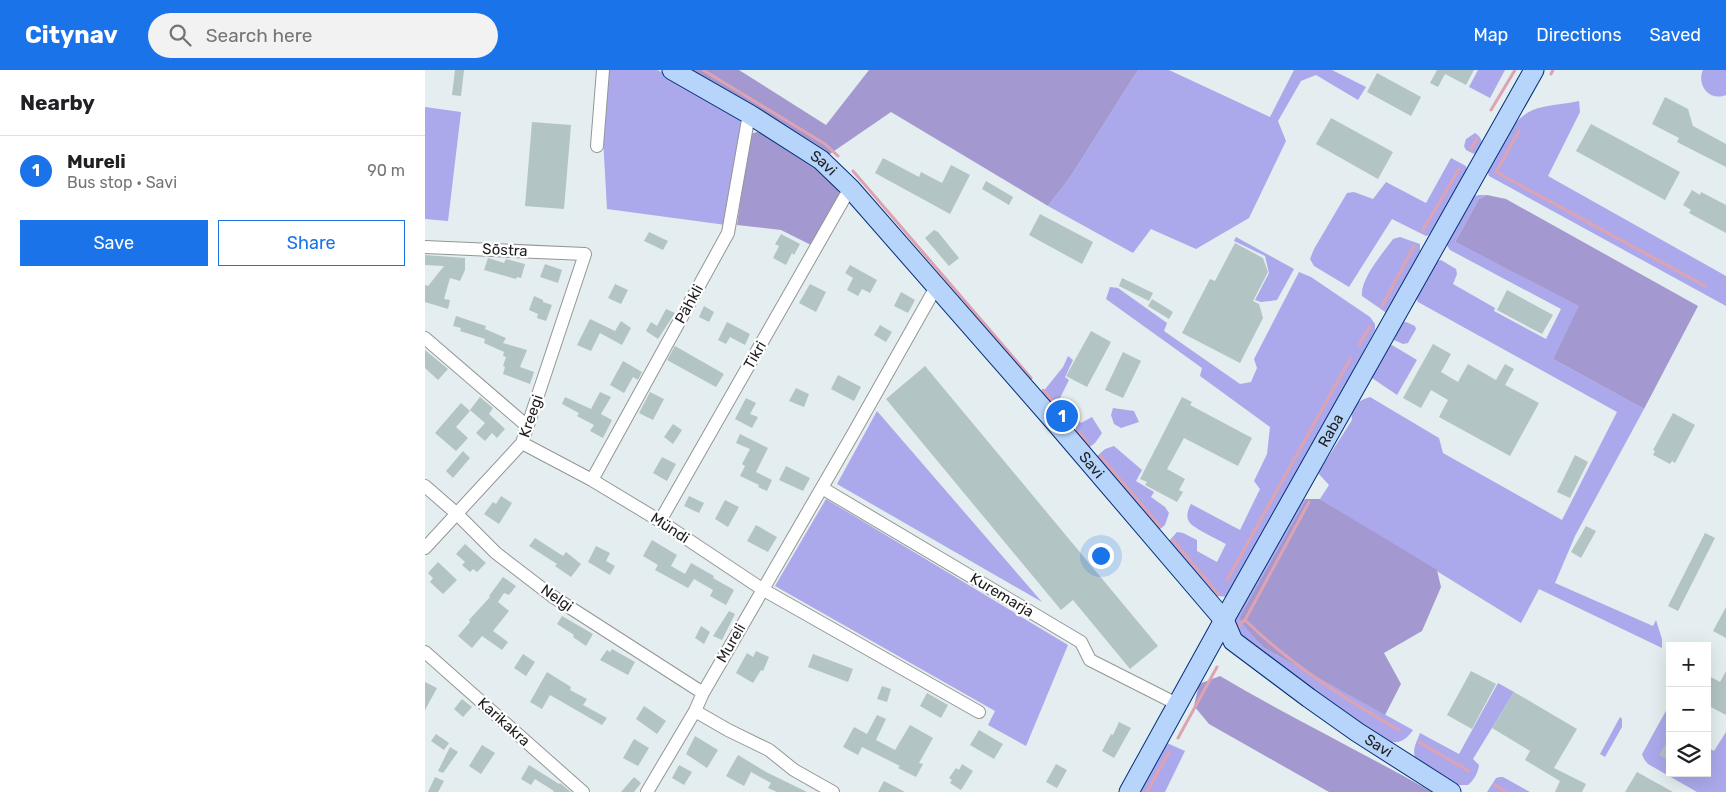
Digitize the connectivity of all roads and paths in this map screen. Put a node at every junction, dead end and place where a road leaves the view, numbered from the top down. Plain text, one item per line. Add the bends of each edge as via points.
1 (603, 70) edge
2 (672, 70) edge
3 (1534, 70) edge
4 (749, 114) junction
5 (597, 146) dead end
6 (850, 188) junction
7 (425, 246) edge
8 (585, 254) joint
9 (936, 287) junction
10 (425, 338) edge
11 (527, 426) junction
12 (522, 443) junction
13 (592, 480) junction
14 (425, 486) edge
15 (821, 488) junction
16 (456, 513) junction
17 (660, 521) junction
18 (425, 548) edge
19 (762, 589) junction
20 (1224, 620) junction
21 (425, 652) edge
22 (703, 693) junction
23 (1177, 704) junction
24 (695, 711) junction
25 (979, 712) dead end
26 (583, 792) edge
27 (647, 792) edge
28 (833, 792) edge
29 (1129, 792) edge
30 (1451, 792) edge

1 - 5 street
2 - 4 street, Savi
3 - 20 street, Raba
4 - 6 street, Savi via 821,160
4 - 13 street, Pähkli via 728,233
6 - 9 street, Savi
6 - 17 street, Tikri
7 - 8 street, Sõstra
8 - 11 street, Kreegi
9 - 15 street, Mureli
9 - 20 street, Savi
10 - 11 street
11 - 12 street, Kreegi
12 - 13 street, Mündi
12 - 16 street, Kreegi
13 - 17 street, Mündi
14 - 16 street, Nelgi
15 - 19 street, Mureli
15 - 23 street, Kuremarja via 1081,642 1090,660
16 - 18 street, Kreegi
16 - 22 street, Nelgi via 496,553 552,596
17 - 19 street, Mündi
19 - 22 street, Mureli
19 - 25 street, Mündi
20 - 23 street, Raba
20 - 30 street, Savi via 1233,641 1349,726
21 - 26 street, Karikakra
22 - 24 street, Mureli
23 - 29 street, Raba
24 - 27 street, Mureli
24 - 28 street via 769,750 794,770

